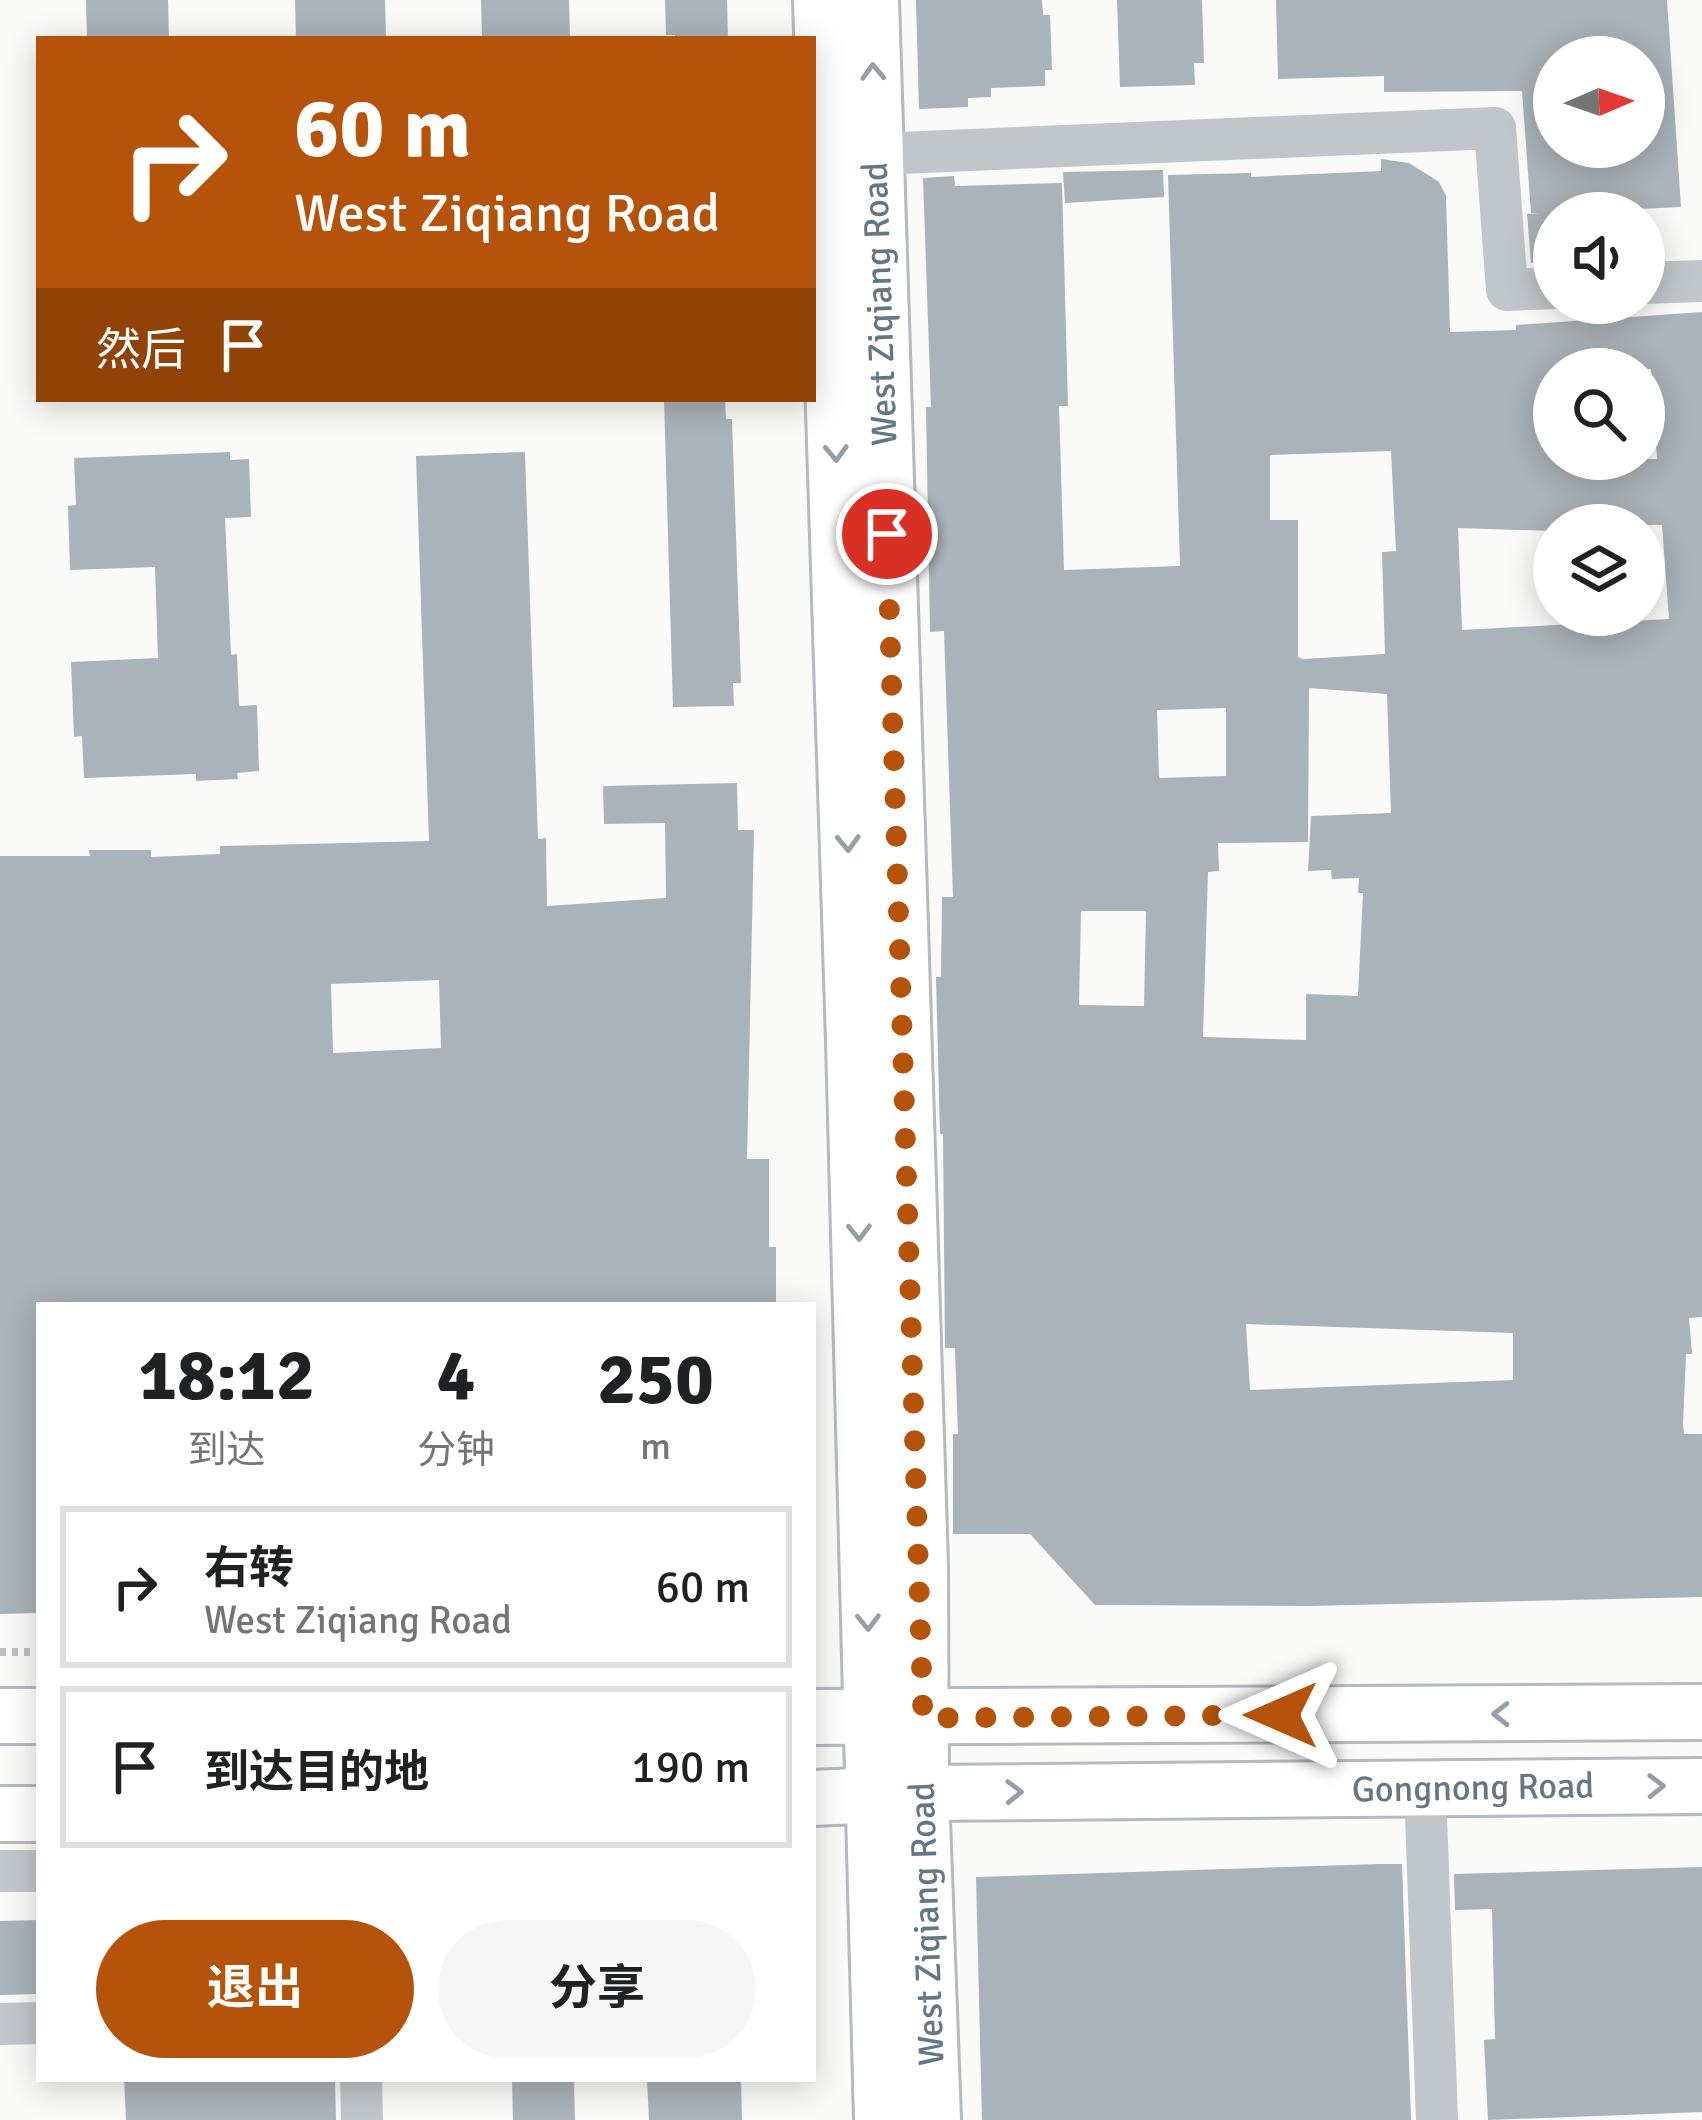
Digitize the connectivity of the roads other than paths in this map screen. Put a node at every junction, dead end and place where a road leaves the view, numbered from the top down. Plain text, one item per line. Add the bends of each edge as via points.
1 (821, 0) edge
2 (871, 0) edge
3 (875, 154) junction
4 (1702, 281) edge
5 (1665, 283) edge
6 (1533, 288) edge
7 (1702, 1712) edge
8 (0, 1716) edge
9 (36, 1716) edge
10 (816, 1717) edge
11 (869, 1717) junction
12 (923, 1718) junction
13 (1702, 1786) edge
14 (1425, 1788) junction
15 (896, 1795) junction
16 (816, 1798) edge
17 (0, 1814) edge
18 (36, 1814) edge
19 (0, 1871) edge
20 (36, 1871) edge
21 (36, 2023) edge
22 (0, 2024) edge
23 (361, 2082) edge
24 (362, 2120) edge
25 (882, 2120) edge
26 (933, 2120) edge
27 (1437, 2120) edge

1 -> 11 main road, West Ziqiang Road
3 -> 2 main road, West Ziqiang Road
3 - 6 street via 1495,128 1507,290
3 - 12 main road, West Ziqiang Road
4 - 5 street
7 -> 12 main road, Gongnong Road
8 - 9 main road
10 - 11 main road, Gongnong Road
11 - 12 main road, Gongnong Road
11 - 15 main road, West Ziqiang Road
12 - 15 main road, West Ziqiang Road
14 -> 13 main road, Gongnong Road
15 -> 14 main road, Gongnong Road
14 - 27 street
15 - 16 main road, Gongnong Road
15 - 25 main road, West Ziqiang Road
15 - 26 main road, West Ziqiang Road
17 - 18 main road
19 - 20 street
21 - 22 street
23 - 24 street

